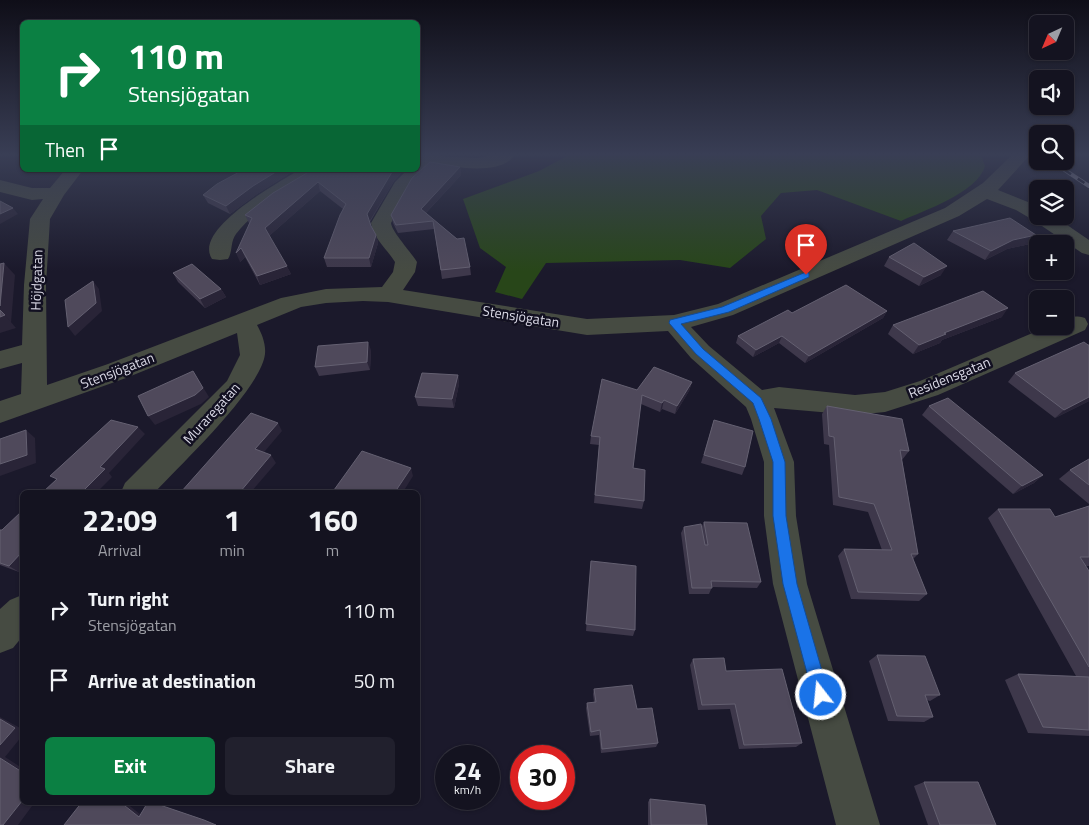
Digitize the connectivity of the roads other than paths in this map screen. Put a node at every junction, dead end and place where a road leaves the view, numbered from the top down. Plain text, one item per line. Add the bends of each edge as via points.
1 (56, 193) edge
2 (25, 194) edge
3 (44, 194) edge
4 (275, 194) edge
5 (398, 194) edge
6 (984, 194) edge
7 (991, 194) edge
8 (1029, 211) edge
9 (1053, 225) edge
10 (1089, 249) edge
11 (220, 254) dead end
12 (388, 295) junction
13 (243, 320) junction
14 (674, 323) junction
15 (1076, 324) dead end
16 (35, 351) junction
17 (0, 360) edge
18 (34, 401) junction
19 (757, 401) junction
20 (0, 412) edge
21 (138, 490) edge
22 (20, 614) edge
23 (0, 635) edge
24 (858, 825) edge

1 - 16 street, Höjdgatan via 40,219
2 - 3 street
4 - 11 street via 238,220 220,243
5 - 12 street via 381,223 382,231 406,262 404,272
6 - 14 street, Stensjögatan via 952,212 725,310
7 - 8 street
9 - 10 street
12 - 13 street, Stensjögatan via 318,296
12 - 14 street, Stensjögatan via 587,327
13 - 18 street, Stensjögatan
13 - 21 street, Muraregatan via 254,351 236,388
14 - 19 street via 700,352
15 - 19 street, Residensgatan via 930,388 885,402 855,405 779,397
16 - 17 street
16 - 18 street, Höjdgatan
18 - 20 street, Stensjögatan
19 - 24 street via 779,462 780,516 790,584
22 - 23 street

